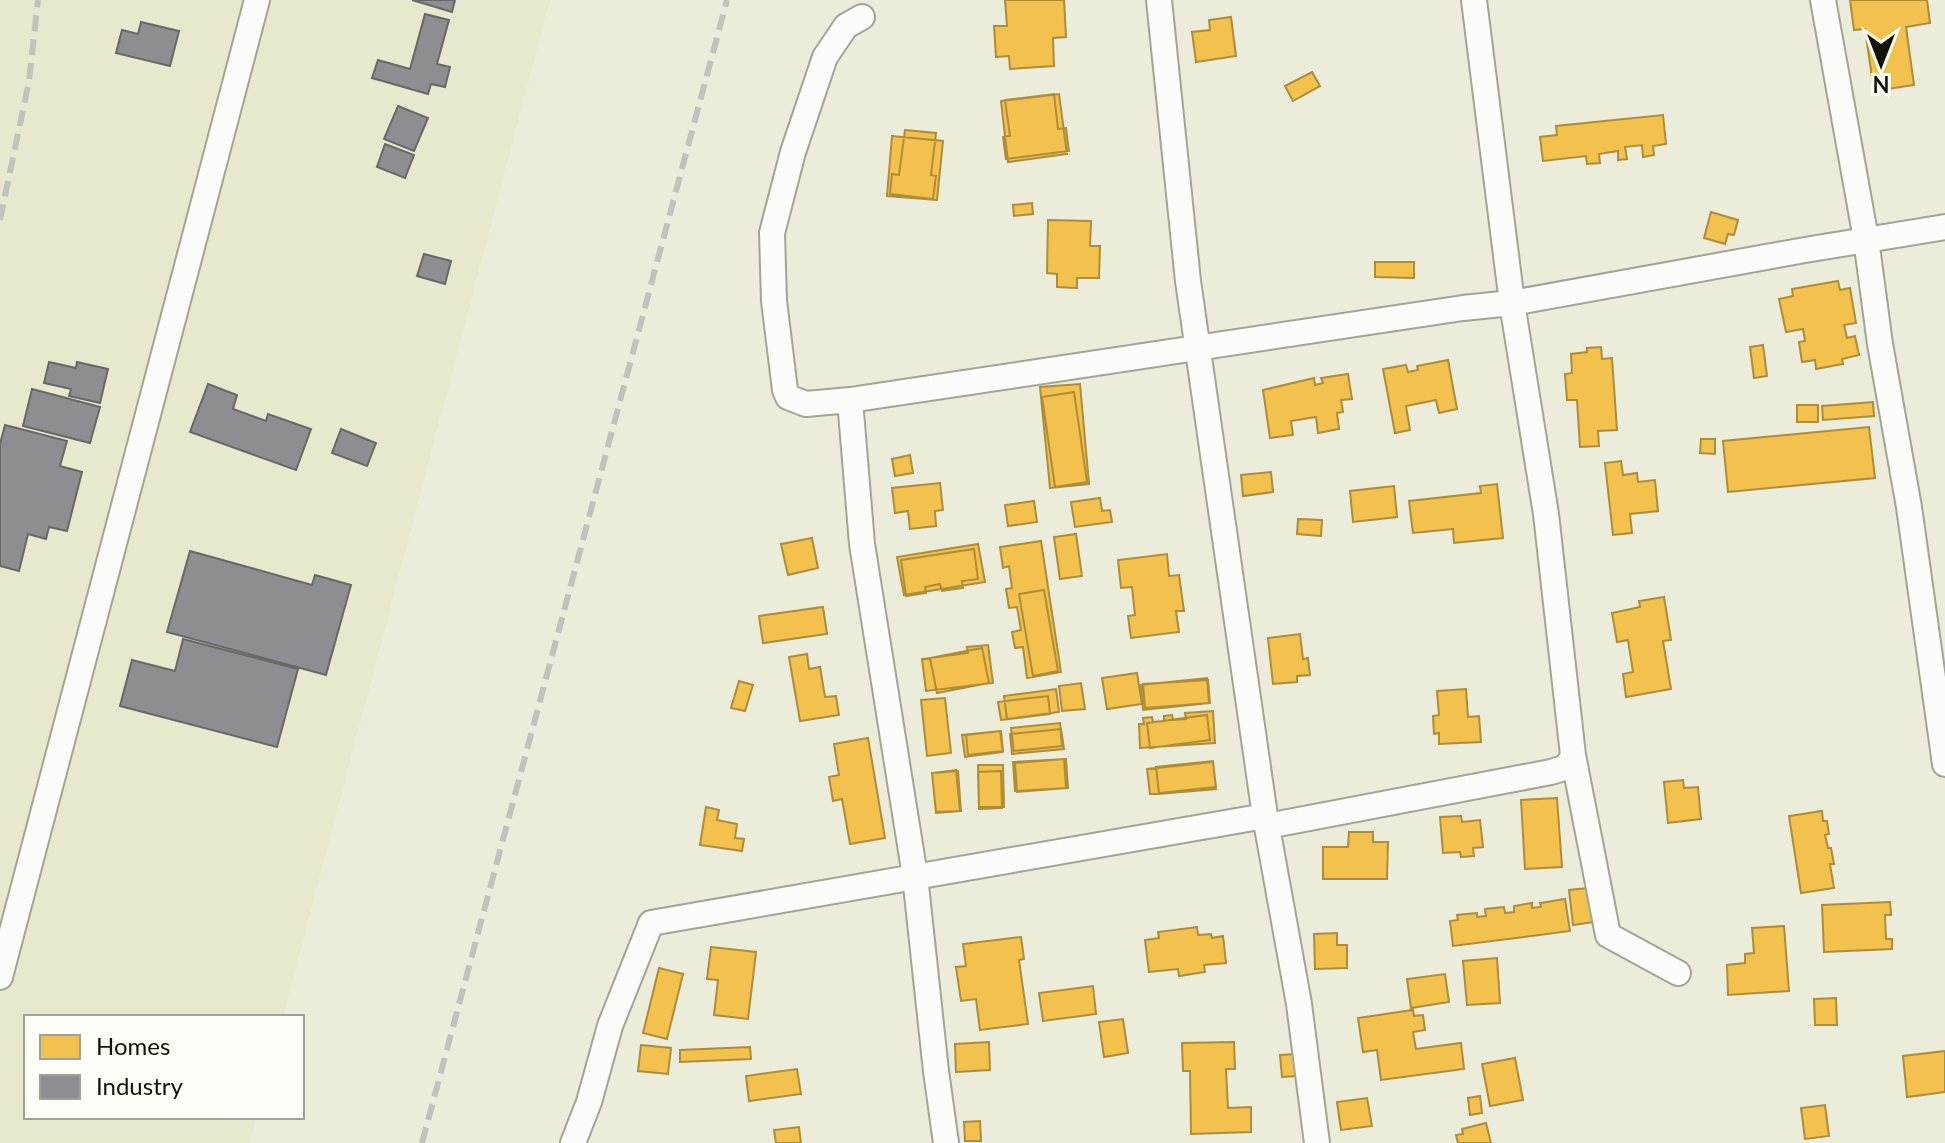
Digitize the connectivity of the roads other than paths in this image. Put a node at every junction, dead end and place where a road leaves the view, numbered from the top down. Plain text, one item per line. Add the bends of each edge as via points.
1 (257, 0) edge
2 (1159, 0) edge
3 (1474, 0) edge
4 (1823, 0) edge
5 (862, 17) dead end
6 (1945, 227) edge
7 (1866, 239) junction
8 (1512, 303) junction
9 (1198, 349) junction
10 (850, 400) junction
11 (1573, 755) junction
12 (1945, 764) edge
13 (1266, 821) junction
14 (915, 876) junction
15 (1678, 973) dead end
16 (0, 977) edge
17 (573, 1143) edge
18 (946, 1143) edge
19 (1317, 1143) edge

1 - 16 street
2 - 9 street
3 - 8 street
4 - 7 street
5 - 10 street via 846,26 825,57 772,233 774,301 788,397 806,404
6 - 7 street
7 - 8 street
7 - 12 street
8 - 9 street
8 - 11 street via 1546,514
9 - 10 street
9 - 13 street
10 - 14 street via 862,544
11 - 13 street via 1567,767 1551,772
11 - 15 street via 1608,935
13 - 14 street
13 - 19 street
14 - 17 street via 651,923 610,1026
14 - 18 street

